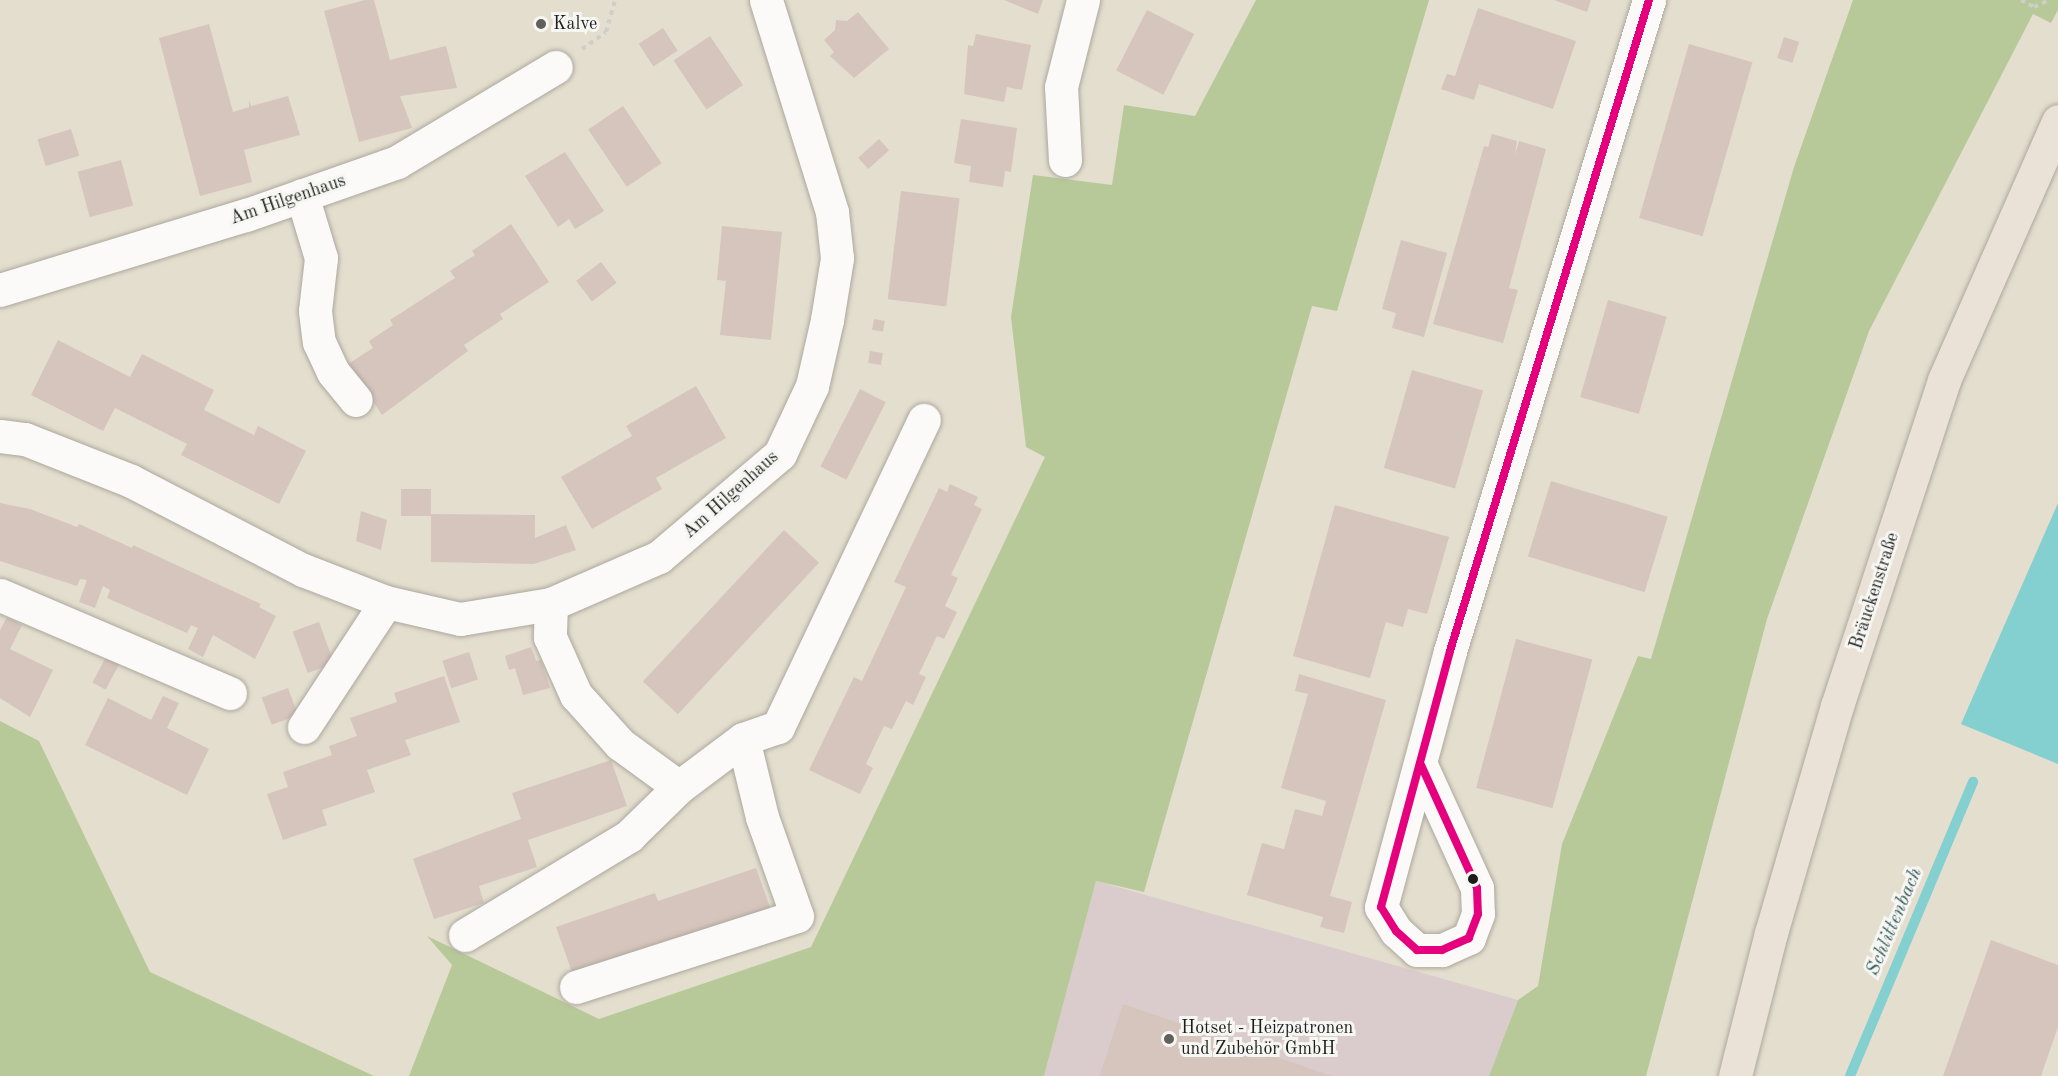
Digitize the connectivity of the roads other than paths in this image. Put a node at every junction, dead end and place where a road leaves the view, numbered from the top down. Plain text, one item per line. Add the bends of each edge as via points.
1 (766, 0) edge
2 (1083, 0) edge
3 (1649, 0) edge
4 (556, 66) road end
5 (2058, 121) edge
6 (1065, 160) dead end
7 (302, 195) junction
8 (0, 290) edge
9 (356, 400) dead end
10 (924, 420) dead end
11 (0, 436) edge
12 (0, 595) edge
13 (386, 602) junction
14 (551, 604) junction
15 (230, 693) dead end
16 (304, 727) dead end
17 (743, 739) junction
18 (1421, 765) junction
19 (679, 787) junction
20 (465, 935) dead end
21 (576, 987) dead end
22 (1734, 1076) edge

1 - 14 street, Am Hilgenhaus via 832,212 837,258 828,320 812,386 780,454 718,509 659,557
2 - 6 street via 1061,87
3 - 18 street via 1450,651
4 - 7 street, Am Hilgenhaus via 398,162
5 - 22 main road, Bräuckenstraße via 1944,380 1837,706
7 - 8 street, Am Hilgenhaus via 93,264
7 - 9 street via 321,258 315,311 320,342 333,372
10 - 17 street via 778,727
11 - 13 street, Am Hilgenhaus via 25,439 131,481 303,570
12 - 15 street
13 - 14 street, Am Hilgenhaus via 460,619
13 - 16 street
14 - 19 street via 550,637 576,695 621,744
17 - 19 street
17 - 21 street via 762,817 797,916
18 - 18 street via 1382,907 1396,931 1417,950 1442,950 1468,938 1478,914 1477,888
19 - 20 street via 629,836

